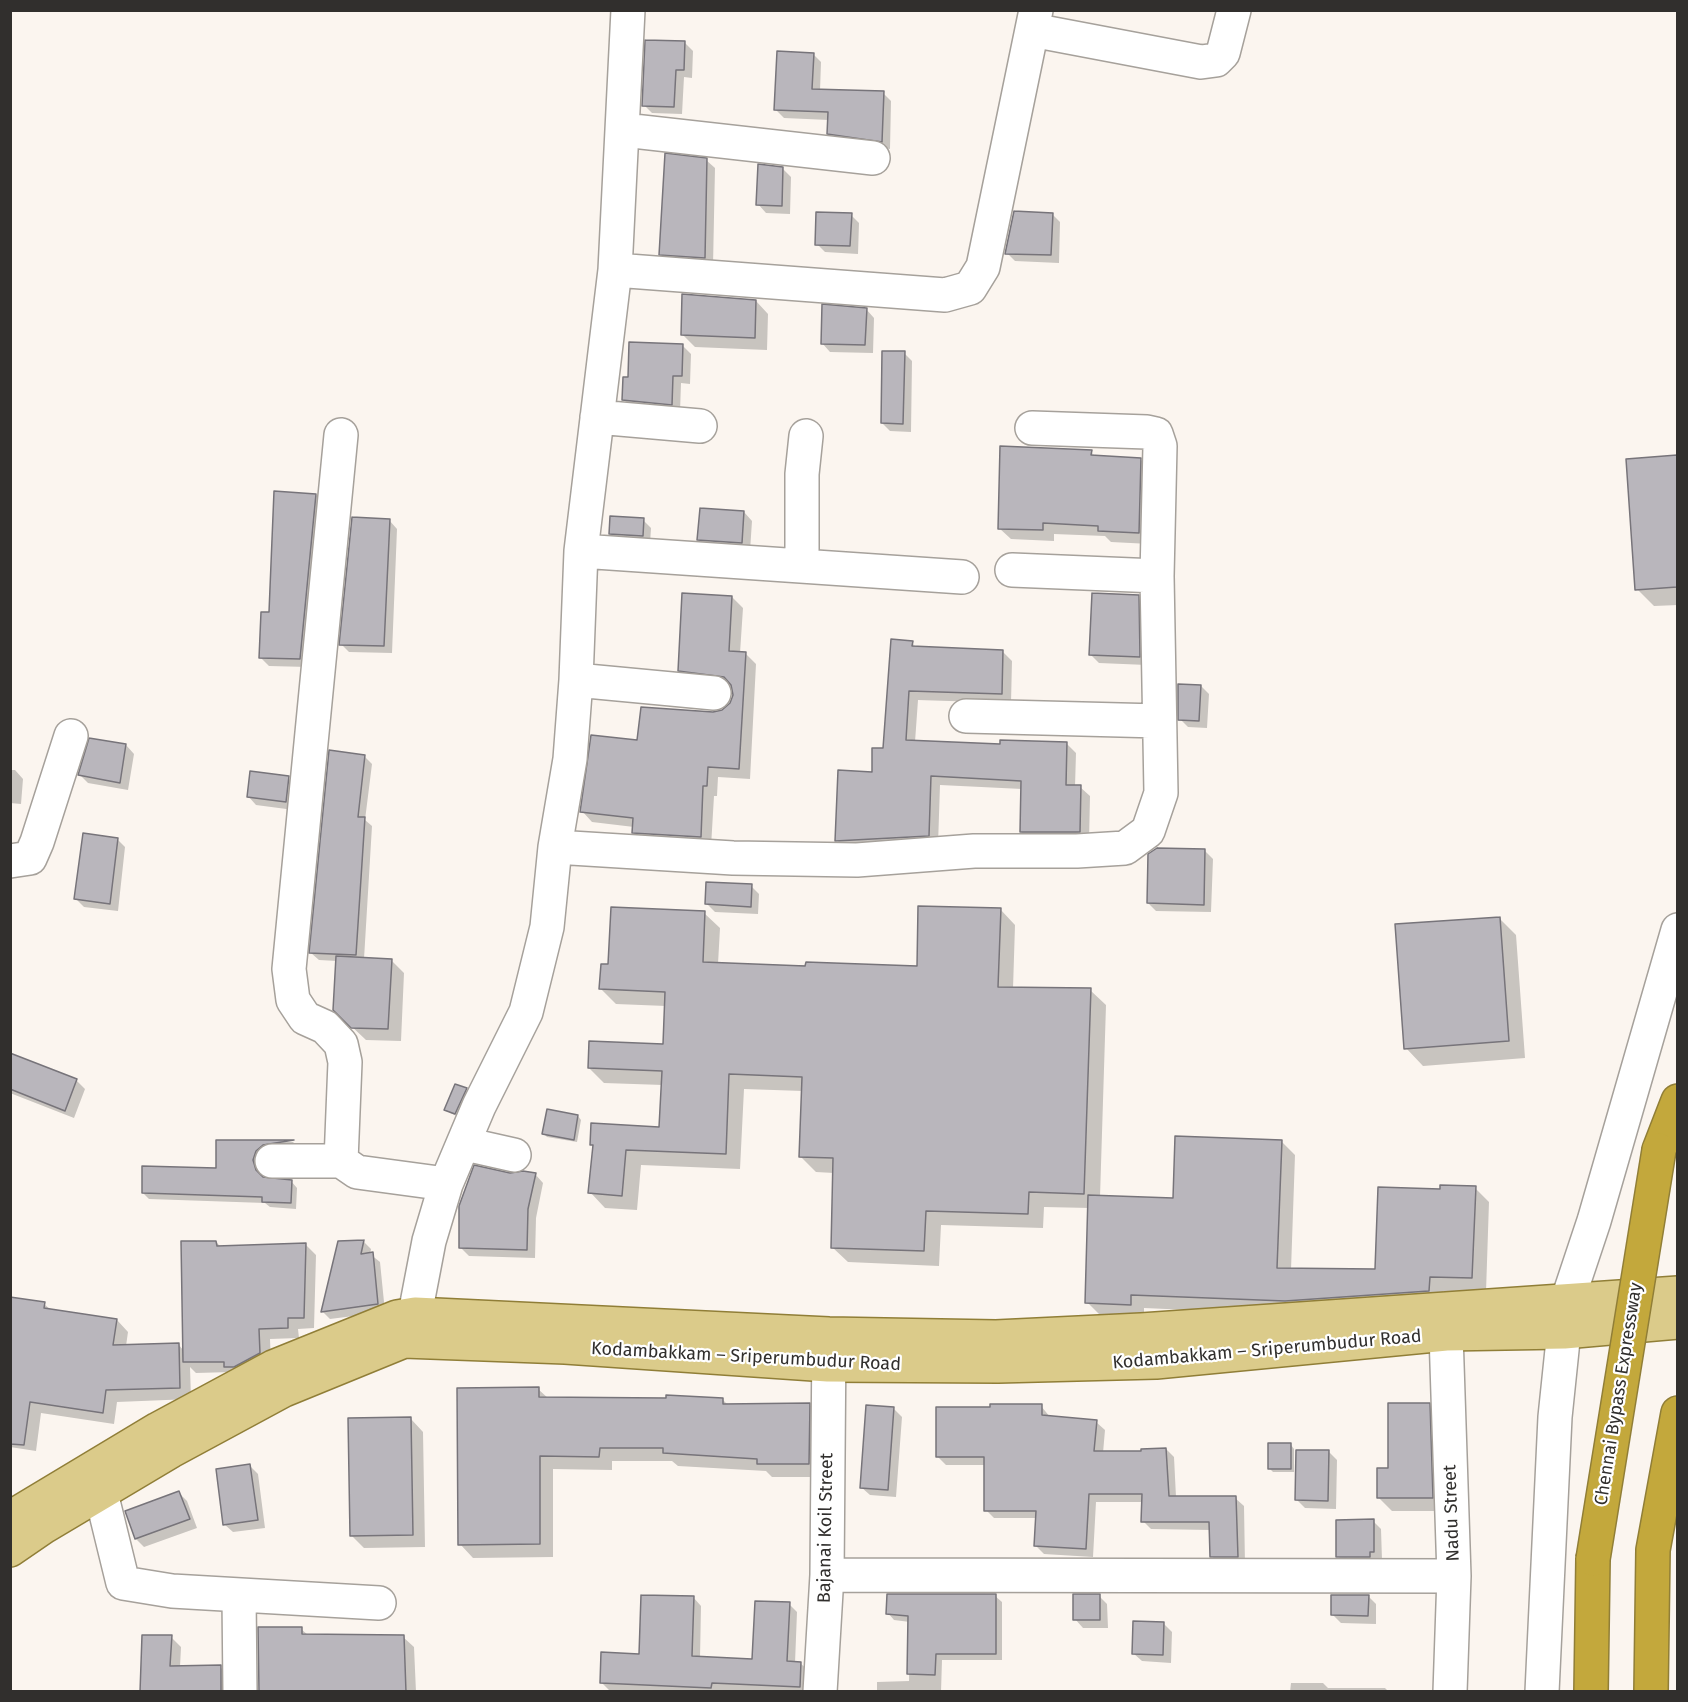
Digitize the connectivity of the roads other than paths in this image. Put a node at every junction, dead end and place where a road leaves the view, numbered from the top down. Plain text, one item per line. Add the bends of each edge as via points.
1 (628, 10) edge
2 (1234, 10) edge
3 (1034, 20) edge
4 (624, 130) junction
5 (873, 158) dead end
6 (615, 270) junction
7 (597, 417) junction
8 (700, 426) dead end
9 (1032, 428) dead end
10 (341, 435) dead end
11 (807, 436) dead end
12 (581, 551) junction
13 (802, 565) junction
14 (1012, 570) dead end
15 (1156, 576) junction
16 (962, 577) dead end
17 (576, 680) junction
18 (714, 693) dead end
19 (966, 716) dead end
20 (1159, 722) junction
21 (71, 736) dead end
22 (555, 847) junction
23 (10, 861) edge
24 (1677, 930) edge
25 (1677, 1101) edge
26 (465, 1144) junction
27 (514, 1155) dead end
28 (272, 1161) dead end
29 (341, 1161) junction
30 (446, 1184) junction
31 (1677, 1293) edge
32 (415, 1314) junction
33 (1565, 1317) junction
34 (1677, 1322) edge
35 (1446, 1334) junction
36 (829, 1350) junction
37 (1677, 1413) edge
38 (101, 1493) junction
39 (23, 1514) edge
40 (10, 1550) edge
41 (827, 1575) junction
42 (1454, 1576) junction
43 (239, 1596) junction
44 (379, 1603) dead end
45 (240, 1692) edge
46 (820, 1692) edge
47 (1450, 1692) edge
48 (1542, 1692) edge
49 (1591, 1692) edge
50 (1651, 1692) edge

1 - 4 street
2 - 3 street via 1223,53 1215,60 1183,59
3 - 6 street via 983,267 970,288 945,295
4 - 5 street
4 - 6 street
6 - 7 street
7 - 8 street
7 - 12 street
9 - 15 street via 1156,434 1160,446
10 - 29 street via 289,969 293,1000 305,1018 325,1027 341,1044 345,1062
11 - 13 street via 802,474
12 - 13 street
12 - 17 street
13 - 16 street
14 - 15 street
15 - 20 street
17 - 18 street
17 - 22 street via 570,759
19 - 20 street
20 - 22 street via 1161,793 1148,831 1125,848 974,851 857,860 733,858
21 - 23 street via 30,858
22 - 26 street via 547,927 526,1012
24 - 33 street
25 - 49 highway, Chennai Bypass Expressway, bridge via 1659,1150 1593,1559
26 - 27 street
26 - 30 street
28 - 29 street
29 - 30 street via 357,1172
30 - 32 street via 429,1241
31 - 33 main road, Kodambakkam – Sriperumbudur Road
32 - 36 main road, Kodambakkam – Sriperumbudur Road
32 - 39 main road, Kodambakkam – Sriperumbudur Road via 398,1317 273,1368 158,1430
33 - 34 main road, Kodambakkam – Sriperumbudur Road
33 - 35 main road, Kodambakkam – Sriperumbudur Road
33 - 36 main road, Kodambakkam – Sriperumbudur Road via 1142,1330
33 - 48 street via 1555,1417
35 - 36 main road, Kodambakkam – Sriperumbudur Road via 1156,1362 998,1366
35 - 42 street, Nadu Street
36 - 38 main road, Kodambakkam – Sriperumbudur Road via 404,1341 284,1390
36 - 41 street, Bajanai Koil Street
37 - 50 highway via 1653,1550
38 - 39 main road, Kodambakkam – Sriperumbudur Road
38 - 43 street via 123,1583
39 - 40 main road, Kodambakkam – Sriperumbudur Road
41 - 42 street
41 - 46 street, Bajanai Koil Street
42 - 47 street, Nadu Street
43 - 44 street
43 - 45 street

